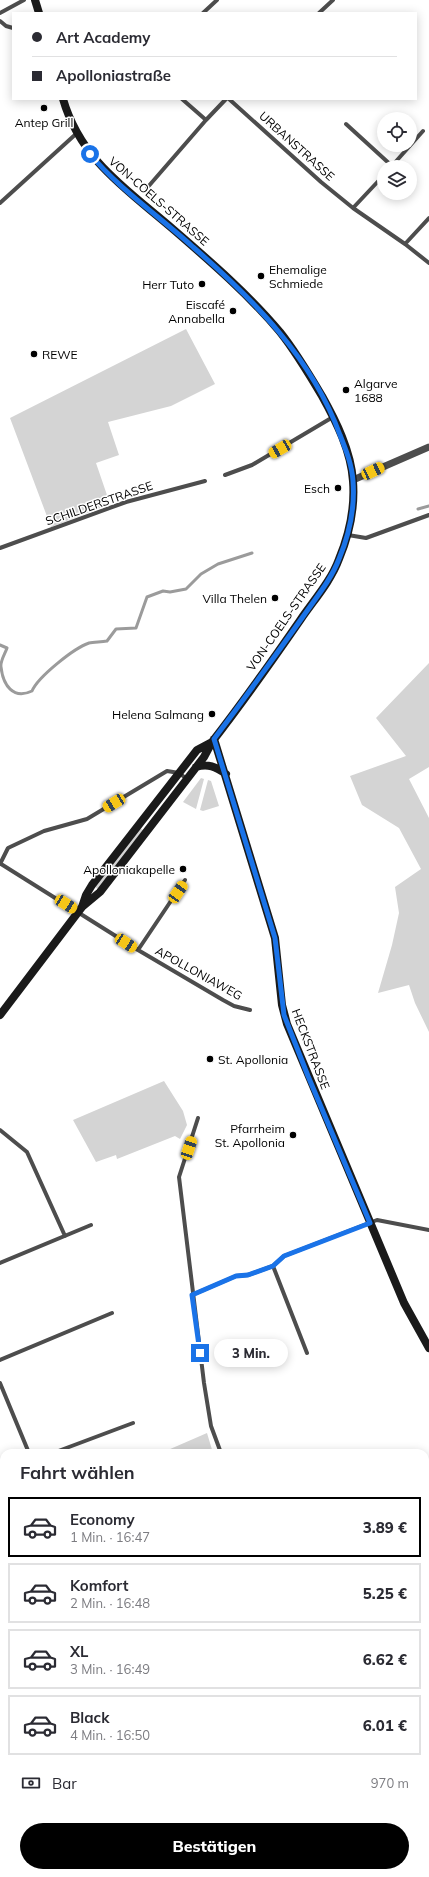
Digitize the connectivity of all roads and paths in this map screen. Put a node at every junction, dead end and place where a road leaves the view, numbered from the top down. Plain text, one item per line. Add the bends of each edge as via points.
1 (24, 0) edge
2 (35, 0) edge
3 (217, 0) edge
4 (332, 0) edge
5 (38, 12) edge
6 (204, 12) edge
7 (320, 12) edge
8 (0, 13) edge
9 (0, 21) edge
10 (12, 28) edge
11 (63, 100) edge
12 (183, 100) edge
13 (227, 100) edge
14 (229, 100) edge
15 (206, 120) junction
16 (346, 124) dead end
17 (423, 132) dead end
18 (77, 134) junction
19 (385, 160) edge
20 (398, 160) edge
21 (377, 182) edge
22 (147, 188) dead end
23 (0, 203) edge
24 (353, 208) junction
25 (429, 218) edge
26 (405, 244) junction
27 (429, 263) edge
28 (334, 417) junction
29 (429, 447) edge
30 (225, 475) dead end
31 (353, 480) junction
32 (205, 481) dead end
33 (429, 515) edge
34 (348, 535) junction
35 (0, 548) edge
36 (213, 741) junction
37 (196, 767) junction
38 (179, 773) junction
39 (226, 774) junction
40 (187, 779) junction
41 (1, 864) edge
42 (185, 880) dead end
43 (80, 909) junction
44 (138, 950) junction
45 (250, 1010) dead end
46 (0, 1015) edge
47 (198, 1118) dead end
48 (0, 1130) edge
49 (370, 1223) junction
50 (91, 1225) dead end
51 (429, 1230) edge
52 (65, 1236) junction
53 (0, 1263) edge
54 (273, 1266) junction
55 (192, 1295) junction
56 (112, 1313) dead end
57 (429, 1348) edge
58 (307, 1352) dead end
59 (0, 1360) edge
60 (0, 1383) edge
61 (133, 1423) dead end
62 (27, 1449) edge
63 (65, 1449) edge
64 (220, 1449) edge

1 - 8 street
2 - 5 main road
3 - 6 street
4 - 7 street
9 - 10 street
11 - 18 main road, VON-COELS-STRASSE
12 - 15 street
13 - 15 street
14 - 24 street, URBANSTRASSE
15 - 22 street
16 - 19 street
17 - 20 street
18 - 23 street
18 - 28 main road, VON-COELS-STRASSE via 104,170 195,248 258,307 305,366
21 - 24 street
24 - 26 street, URBANSTRASSE
25 - 26 street
26 - 27 street, URBANSTRASSE
28 - 30 street via 252,465
28 - 31 main road, VON-COELS-STRASSE via 348,455
29 - 31 street
31 - 34 main road, VON-COELS-STRASSE
32 - 35 street, SCHILDERSTRASSE via 126,502
33 - 34 street via 366,538
34 - 36 main road, VON-COELS-STRASSE via 339,560 328,579
36 - 37 main road, VON-COELS-STRASSE
36 - 38 main road, VON-COELS-STRASSE via 197,750
36 - 39 main road, HECKSTRASSE
37 - 39 main road via 216,767
37 - 40 main road, VON-COELS-STRASSE
38 - 40 street
38 - 41 street via 167,771 87,819 44,831 8,848
38 - 43 main road, VON-COELS-STRASSE via 92,885
39 - 49 main road, HECKSTRASSE via 275,938 284,1015
40 - 43 main road, VON-COELS-STRASSE via 100,892
41 - 43 street, APOLLONIAWEG
42 - 44 street, APOLLONIAWEG
43 - 44 street, APOLLONIAWEG
43 - 46 main road, VON-COELS-STRASSE
44 - 45 street, APOLLONIAWEG via 234,1006
47 - 55 street via 179,1177
48 - 52 street via 27,1152
49 - 51 street via 377,1220
49 - 54 street via 284,1256
49 - 57 main road, HECKSTRASSE via 404,1303
50 - 52 street
52 - 53 street
54 - 55 street via 248,1275 236,1276
54 - 58 street
55 - 64 street via 211,1426
56 - 59 street
60 - 62 street
61 - 63 street

